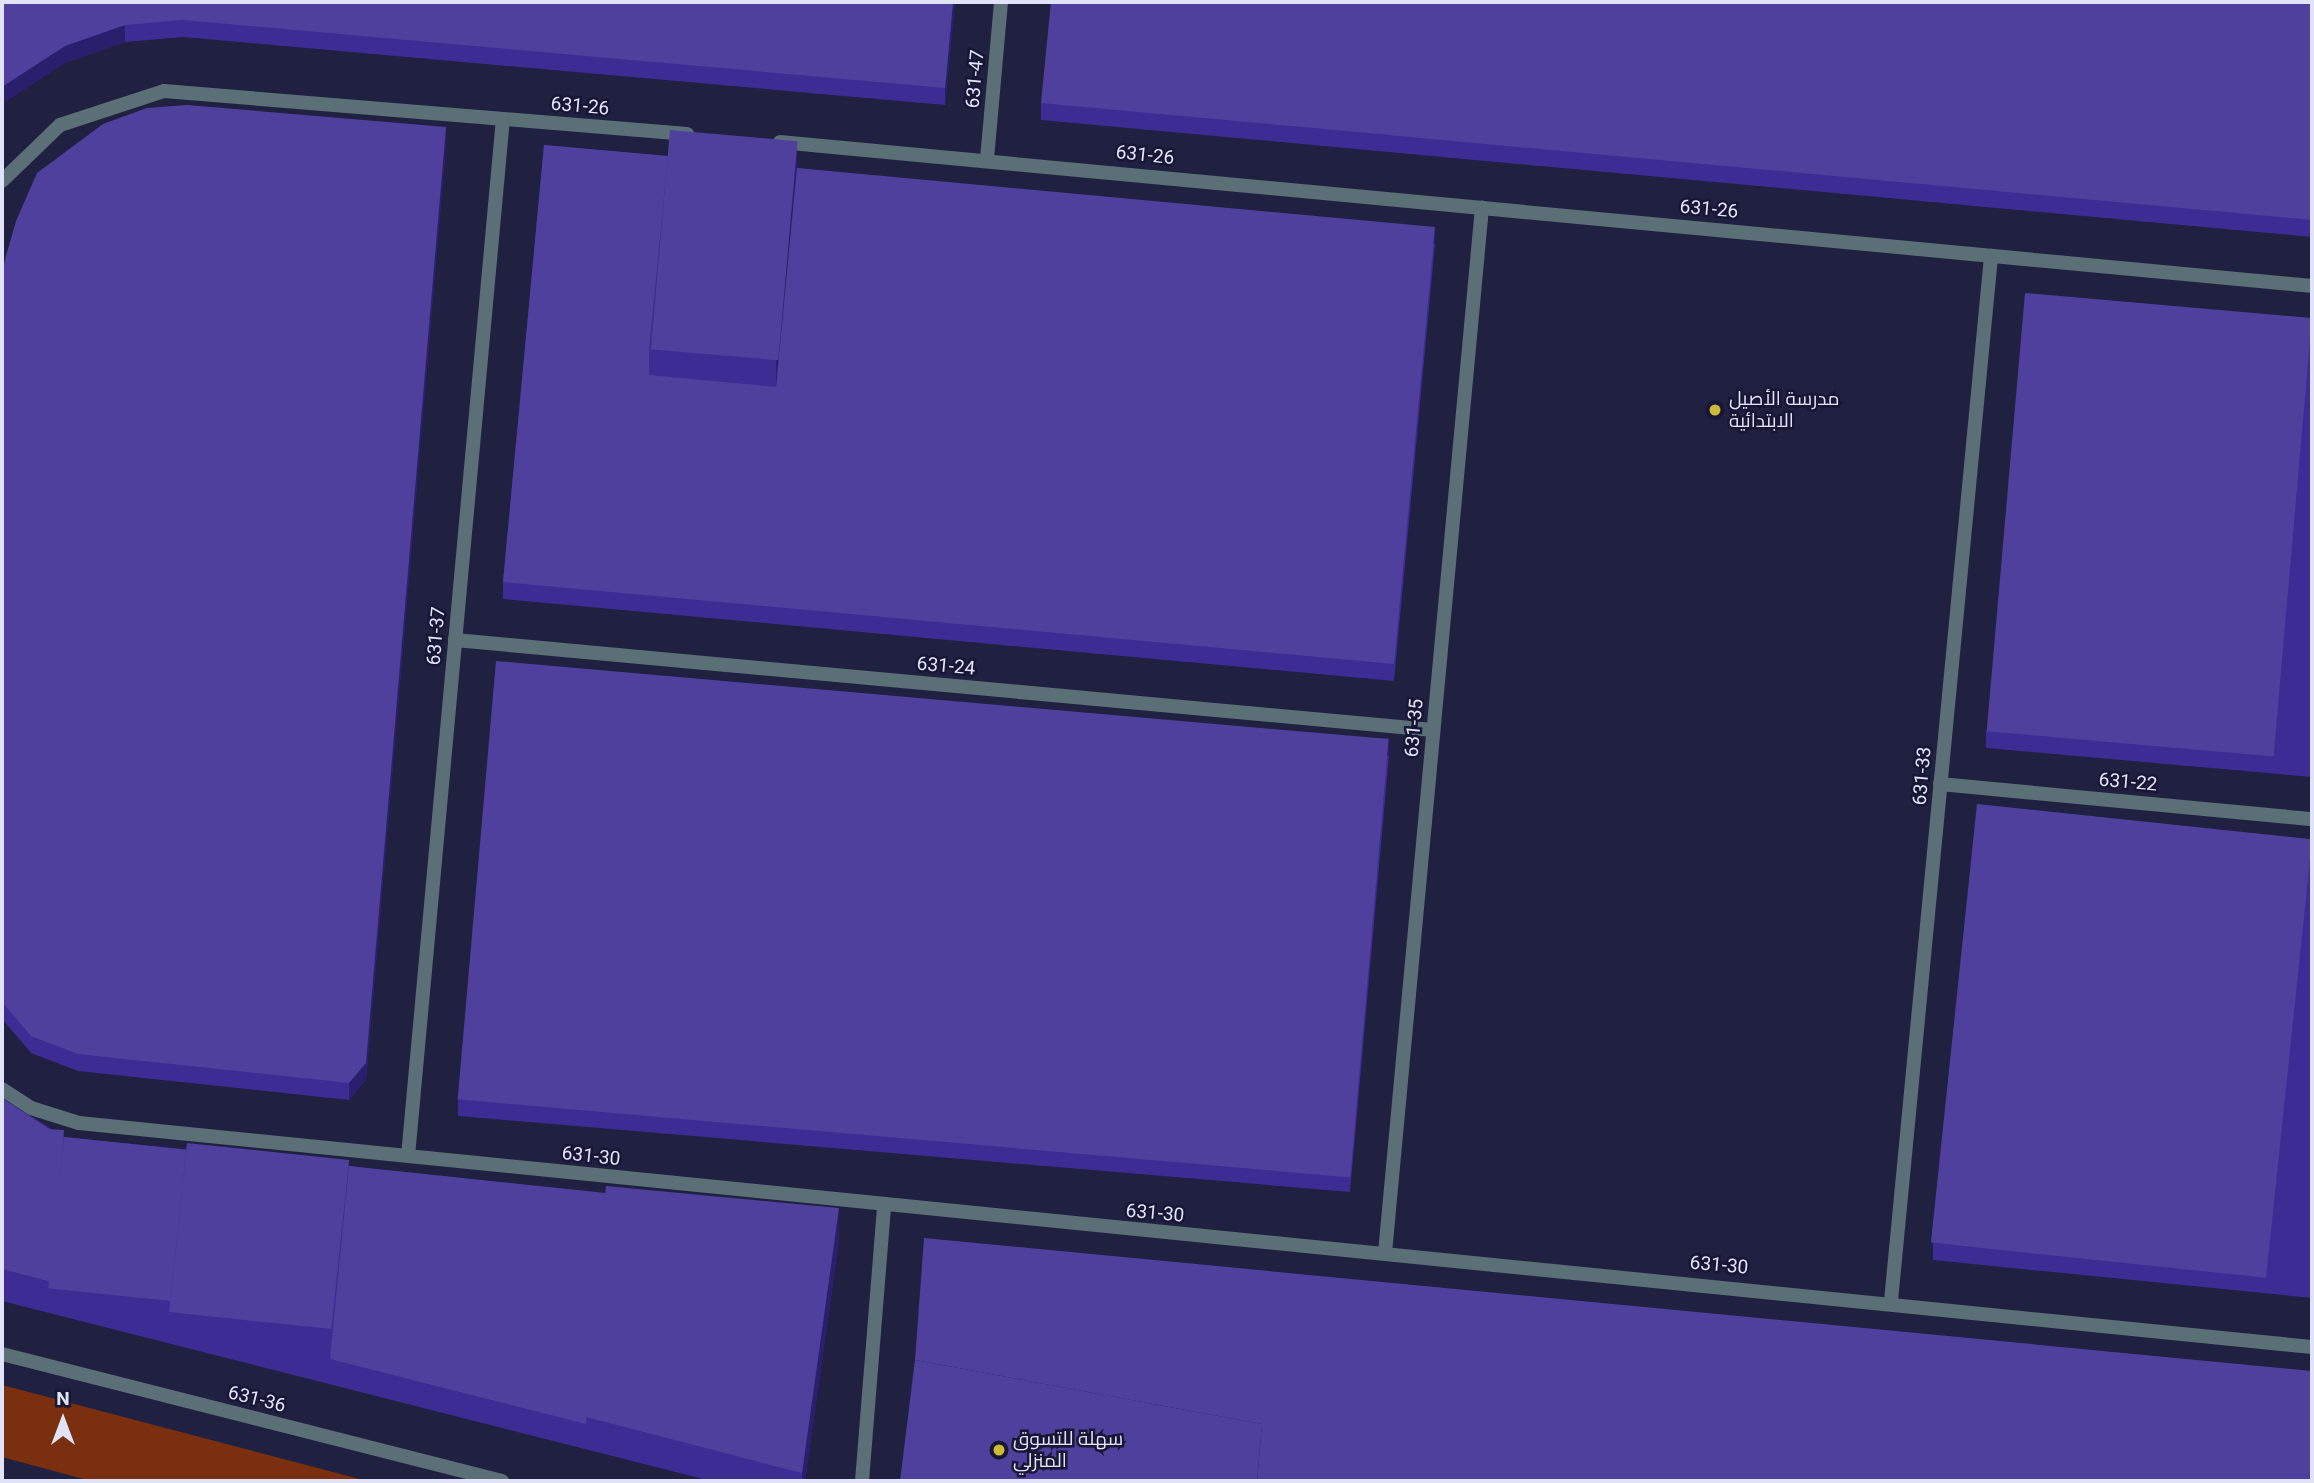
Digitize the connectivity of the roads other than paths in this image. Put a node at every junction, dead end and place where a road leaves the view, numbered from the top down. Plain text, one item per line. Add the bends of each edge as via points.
1 (1001, 2) edge
2 (503, 119) junction
3 (711, 136) edge
4 (766, 141) edge
5 (987, 159) junction
6 (2, 181) edge
7 (1482, 207) junction
8 (1991, 256) junction
9 (2312, 286) edge
10 (455, 640) junction
11 (1433, 730) junction
12 (1940, 783) junction
13 (2312, 819) edge
14 (2, 1088) edge
15 (408, 1156) junction
16 (884, 1208) junction
17 (1385, 1253) junction
18 (1891, 1301) junction
19 (2312, 1347) edge
20 (2, 1354) edge
21 (502, 1481) edge
22 (862, 1481) edge

1 - 5 street, 631-47
2 - 3 street, 631-26
2 - 6 street, 631-26 via 164,91 60,125
2 - 10 street, 631-37
4 - 5 street, 631-26
5 - 7 street, 631-26
7 - 8 street, 631-26
7 - 11 street, 631-35
8 - 9 street, 631-26
8 - 12 street, 631-33
10 - 11 street, 631-24
10 - 15 street, 631-37
11 - 17 street, 631-35
12 - 13 street, 631-22
12 - 18 street, 631-33
14 - 15 street, 631-30 via 31,1108 79,1123
15 - 16 street, 631-30
16 - 17 street, 631-30
16 - 22 street
17 - 18 street, 631-30
18 - 19 street, 631-30
20 - 21 street, 631-36

